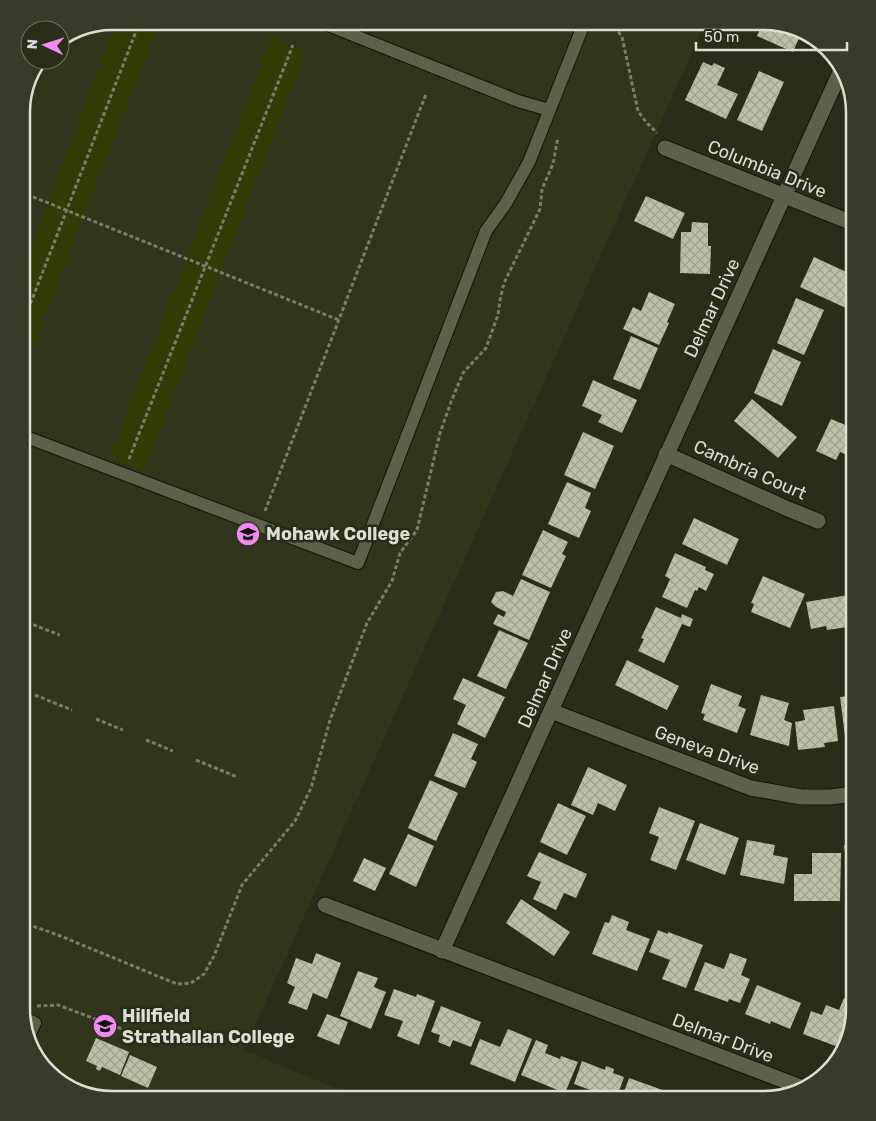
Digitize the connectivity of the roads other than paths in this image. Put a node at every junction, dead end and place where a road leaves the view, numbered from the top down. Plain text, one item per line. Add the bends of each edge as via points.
1 (341, 30) edge
2 (581, 30) edge
3 (838, 76) edge
4 (549, 110) junction
5 (665, 148) road end
6 (784, 195) junction
7 (846, 220) edge
8 (30, 439) edge
9 (666, 454) junction
10 (818, 521) dead end
11 (551, 711) junction
12 (846, 795) edge
13 (324, 905) dead end
14 (442, 951) junction
15 (795, 1085) edge

1 - 4 lane
2 - 4 lane
3 - 6 street, Delmar Drive
4 - 8 lane via 529,162 486,231 358,563
5 - 6 street, Columbia Drive
6 - 7 street, Columbia Drive
6 - 9 street, Delmar Drive
9 - 10 street, Cambria Court
9 - 11 street, Delmar Drive
11 - 12 street, Geneva Drive via 751,788 801,797
11 - 14 street, Delmar Drive
13 - 14 street
14 - 15 street, Delmar Drive

